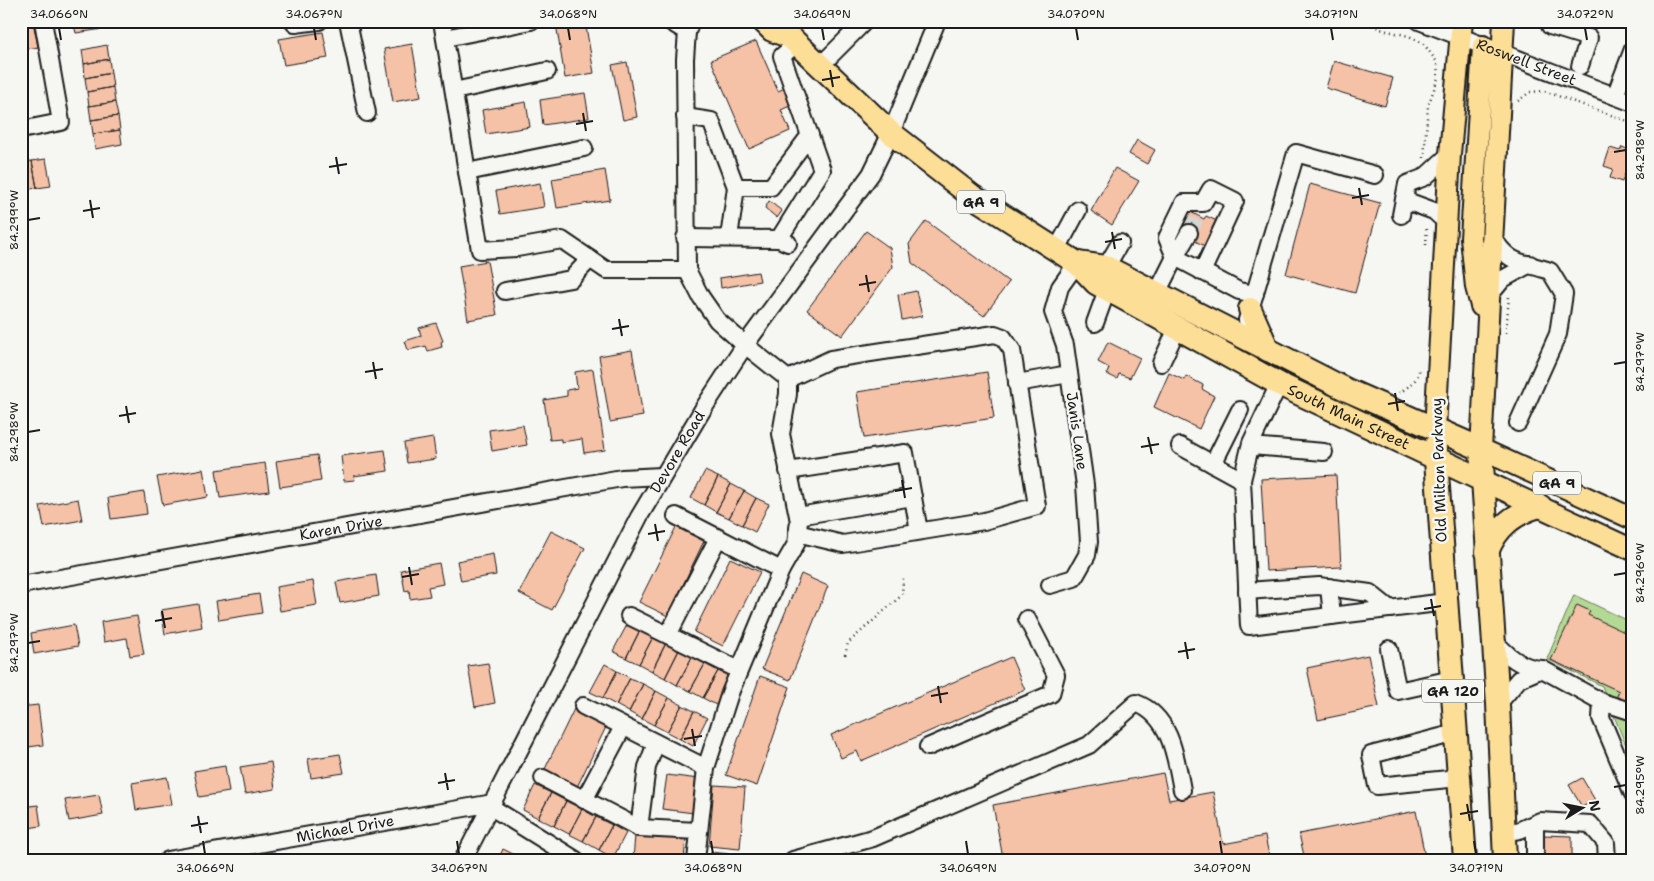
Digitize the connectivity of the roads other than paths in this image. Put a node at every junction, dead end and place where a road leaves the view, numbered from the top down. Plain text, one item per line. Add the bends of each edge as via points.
1 (44, 21) edge
2 (294, 21) edge
3 (319, 21) edge
4 (348, 21) edge
5 (442, 21) edge
6 (531, 21) edge
7 (669, 21) edge
8 (700, 21) edge
9 (763, 21) edge
10 (865, 21) edge
11 (937, 21) edge
12 (1419, 21) edge
13 (1504, 21) edge
14 (1552, 21) edge
15 (689, 27) edge
16 (1462, 29) edge
17 (791, 34) edge
18 (445, 38) junction
19 (1483, 46) junction
20 (1633, 49) edge
21 (1503, 54) junction
22 (820, 66) junction
23 (1580, 66) dead end
24 (546, 71) dead end
25 (454, 91) junction
26 (1616, 96) junction
27 (1633, 103) edge
28 (367, 113) dead end
29 (685, 117) junction
30 (21, 130) edge
31 (892, 133) junction
32 (810, 135) junction
33 (584, 148) dead end
34 (1450, 154) junction
35 (467, 172) junction
36 (1375, 175) dead end
37 (736, 187) junction
38 (1078, 210) dead end
39 (1446, 223) junction
40 (1189, 233) tunnel mouth
41 (1492, 236) junction
42 (685, 238) junction
43 (729, 238) junction
44 (1120, 243) dead end
45 (1056, 251) junction
46 (1175, 257) junction
47 (590, 259) junction
48 (1077, 263) junction
49 (1530, 264) junction
50 (1106, 267) junction
51 (687, 270) junction
52 (1202, 272) junction
53 (505, 290) dead end
54 (1107, 290) junction
55 (1157, 293) junction
56 (1488, 297) junction
57 (1253, 301) junction
58 (1486, 320) junction
59 (1094, 323) dead end
60 (1177, 330) junction
61 (1240, 335) junction
62 (745, 345) junction
63 (1268, 350) junction
64 (1161, 363) dead end
65 (1069, 374) junction
66 (788, 379) junction
67 (1017, 383) junction
68 (1279, 384) junction
69 (1240, 410) dead end
70 (1518, 423) dead end
71 (1435, 430) junction
72 (1180, 446) dead end
73 (1250, 446) junction
74 (1481, 449) junction
75 (1324, 452) dead end
76 (1436, 459) junction
77 (1213, 464) junction
78 (788, 471) junction
79 (662, 476) junction
80 (1242, 480) junction
81 (1482, 480) junction
82 (913, 497) junction
83 (1540, 506) junction
84 (676, 516) dead end
85 (798, 516) junction
86 (1633, 519) edge
87 (919, 531) junction
88 (797, 533) junction
89 (718, 538) junction
90 (1633, 550) edge
91 (1487, 552) junction
92 (781, 570) junction
93 (21, 585) edge
94 (1050, 585) dead end
95 (1329, 587) junction
96 (1247, 591) junction
97 (1446, 602) junction
98 (1390, 609) junction
99 (629, 616) dead end
100 (1332, 616) junction
101 (1028, 619) dead end
102 (668, 635) junction
103 (1494, 641) junction
104 (1389, 649) dead end
105 (1542, 669) junction
106 (739, 670) junction
107 (1452, 679) junction
108 (1602, 702) junction
109 (1498, 704) junction
110 (583, 706) dead end
111 (1633, 712) edge
112 (623, 726) junction
113 (1456, 733) junction
114 (656, 743) junction
115 (928, 747) dead end
116 (706, 768) junction
117 (542, 778) dead end
118 (1459, 778) junction
119 (1182, 790) dead end
120 (1633, 794) edge
121 (584, 800) junction
122 (492, 805) junction
123 (1535, 824) junction
124 (639, 828) junction
125 (698, 831) junction
126 (1504, 833) junction
127 (168, 860) edge
128 (463, 860) edge
129 (576, 860) edge
130 (696, 860) edge
131 (793, 860) edge
132 (1465, 860) edge
133 (1505, 860) edge
134 (1535, 860) edge
135 (1607, 860) edge

1 - 30 street via 61,122
2 - 3 street via 295,24
4 - 28 street
5 - 18 street
6 - 18 street
7 - 15 street
8 - 15 street
9 - 17 highway, South Main Street / GA 9 via 772,30
10 - 22 street
11 - 31 street, Devore Road
12 - 16 street, Roswell Street
13 - 21 main road
14 - 23 street via 1550,26 1589,38
15 - 29 street
16 - 19 street, Roswell Street
16 - 34 main road, Old Milton Parkway
17 - 22 highway, South Main Street / GA 9
17 - 32 street via 782,56
18 - 25 street
19 - 21 street, Roswell Street
19 - 58 main road via 1471,238 1476,287
20 - 26 street
21 - 26 street, Roswell Street
21 - 41 main road
22 - 31 highway, South Main Street / GA 9
24 - 25 street
25 - 35 street
26 - 27 street, Roswell Street
29 - 37 street via 711,121
29 - 42 street
31 - 45 highway, South Main Street / GA 9 via 972,196
31 - 62 street, Devore Road via 871,174
32 - 37 street via 771,187
32 - 43 street via 822,170 784,241
33 - 35 street
34 - 39 main road, Old Milton Parkway
34 - 39 street via 1404,199 1434,211
35 - 47 street via 480,250 562,240
36 - 57 street via 1296,153
37 - 43 street
38 - 45 street
39 - 71 main road, Old Milton Parkway
40 - 46 street
41 - 49 street via 1510,258
41 - 56 main road
42 - 43 street
42 - 51 street
44 - 50 street
45 - 48 highway, South Main Street / GA 9
46 - 52 street
46 - 52 street via 1166,238 1184,203 1235,201
46 - 55 street
47 - 51 street via 606,270
47 - 53 street via 571,279
48 - 50 highway, South Main Street / GA 9
48 - 54 highway, South Main Street / GA 9 via 1096,284
48 - 65 street, Janis Lane via 1060,287 1053,312 1065,345
49 - 56 street via 1503,280
49 - 70 street via 1550,271 1564,294 1558,334
50 - 55 highway, South Main Street / GA 9
51 - 62 street via 717,320
52 - 57 street
54 - 59 street
54 - 60 highway, South Main Street / GA 9
55 - 61 highway, South Main Street / GA 9
56 - 58 main road
57 - 61 street
57 - 63 highway
58 - 74 main road
60 - 64 street
60 - 68 highway, South Main Street / GA 9
61 - 63 highway, South Main Street / GA 9
62 - 66 street
62 - 79 street, Devore Road
63 - 71 highway, South Main Street / GA 9
65 - 67 street
65 - 94 street, Janis Lane via 1085,485 1089,542 1087,555 1074,578
66 - 67 street via 831,359 994,334 1003,337 1012,350
66 - 78 street via 781,434
67 - 87 street via 1037,506 984,521
68 - 73 street
68 - 76 highway, South Main Street / GA 9
69 - 77 street
71 - 74 highway, South Main Street / GA 9
71 - 76 highway, Old Milton Parkway
72 - 77 street
73 - 75 street
73 - 80 street
74 - 81 highway, GA 120
74 - 86 main road, South Main Street / GA 9
76 - 81 highway, South Main Street / GA 9
76 - 97 highway, Old Milton Parkway / GA 120
77 - 80 street
78 - 82 street via 906,453
78 - 85 street
79 - 93 street, Karen Drive via 622,478
79 - 122 street, Devore Road
80 - 96 street
81 - 83 main road, South Main Street / GA 9
81 - 91 highway, GA 120
82 - 85 street
82 - 87 street
83 - 90 main road, South Main Street / GA 9
83 - 91 highway via 1510,519 1494,536
84 - 89 street
85 - 88 street
87 - 88 street via 843,544
88 - 92 street via 796,544
89 - 92 street
89 - 102 street
91 - 103 highway, GA 120
92 - 106 street
95 - 96 street
95 - 98 street via 1370,593
95 - 100 street
96 - 100 street via 1249,626
97 - 98 street
97 - 107 highway, Old Milton Parkway / GA 120
98 - 100 street
99 - 102 street
101 - 115 street via 1056,675 1051,694
102 - 106 street
103 - 105 street via 1518,663
103 - 109 highway, GA 120
104 - 107 street via 1398,691
105 - 108 street
105 - 109 street via 1520,679
106 - 116 street
107 - 113 highway, Old Milton Parkway / GA 120
108 - 111 street
108 - 120 street via 1601,718
109 - 126 highway, GA 120
110 - 112 street
112 - 114 street
112 - 121 street
113 - 118 highway, Old Milton Parkway / GA 120
113 - 118 street via 1371,755 1377,786
114 - 116 street
114 - 124 street via 647,766
116 - 125 street
117 - 121 street
118 - 132 highway, Old Milton Parkway / GA 120
119 - 131 street via 1174,751 1161,720 1149,708 1136,703 1089,745 874,838
121 - 124 street
122 - 127 street, Michael Drive
122 - 128 street, Devore Road
122 - 129 street
123 - 126 street
123 - 134 street
123 - 135 street via 1540,821 1590,824 1606,843
124 - 125 street
125 - 130 street
126 - 133 highway, GA 120

